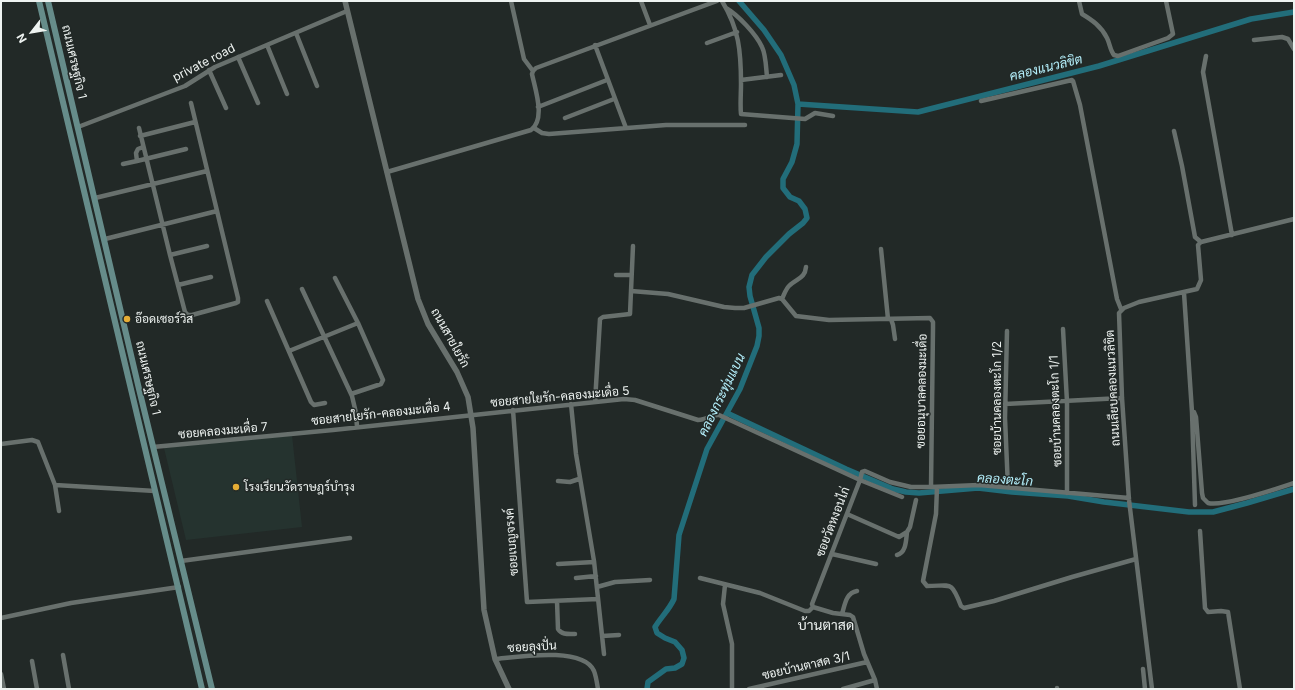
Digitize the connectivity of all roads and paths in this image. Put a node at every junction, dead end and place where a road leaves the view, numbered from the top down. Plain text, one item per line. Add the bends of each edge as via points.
1 (39, 1) edge
2 (48, 1) edge
3 (345, 1) edge
4 (511, 1) edge
5 (641, 1) edge
6 (717, 1) edge
7 (722, 1) edge
8 (1079, 1) edge
9 (1166, 1) edge
10 (726, 8) junction
11 (347, 11) junction
12 (650, 25) junction
13 (737, 32) junction
14 (296, 33) junction
15 (1254, 40) dead end
16 (707, 43) dead end
17 (267, 45) junction
18 (595, 45) junction
19 (1294, 49) edge
20 (1206, 56) dead end
21 (238, 57) junction
22 (209, 70) junction
23 (533, 71) junction
24 (781, 75) dead end
25 (767, 77) junction
26 (608, 80) junction
27 (741, 80) junction
28 (317, 86) dead end
29 (287, 94) dead end
30 (614, 98) junction
31 (981, 101) dead end
32 (191, 103) dead end
33 (258, 103) dead end
34 (538, 107) junction
35 (226, 108) dead end
36 (833, 116) dead end
37 (565, 118) dead end
38 (195, 122) junction
39 (745, 125) dead end
40 (78, 127) junction
41 (138, 128) dead end
42 (534, 128) junction
43 (626, 128) junction
44 (1174, 131) dead end
45 (140, 136) junction
46 (143, 147) junction
47 (186, 149) dead end
48 (146, 159) junction
49 (137, 161) junction
50 (123, 164) dead end
51 (207, 170) junction
52 (387, 172) junction
53 (152, 184) junction
54 (95, 198) junction
55 (217, 211) junction
56 (1294, 219) edge
57 (162, 224) junction
58 (1232, 235) junction
59 (105, 239) junction
60 (1201, 242) junction
61 (207, 246) dead end
62 (633, 246) dead end
63 (881, 249) dead end
64 (170, 255) junction
65 (806, 266) dead end
66 (616, 275) dead end
67 (631, 275) junction
68 (212, 276) dead end
69 (335, 278) dead end
70 (178, 285) junction
71 (302, 289) dead end
72 (631, 291) junction
73 (1184, 293) junction
74 (782, 299) junction
75 (267, 301) dead end
76 (1121, 309) junction
77 (889, 319) junction
78 (358, 323) junction
79 (1063, 329) dead end
80 (1008, 332) dead end
81 (325, 338) junction
82 (895, 340) dead end
83 (289, 352) junction
84 (138, 381) junction
85 (129, 383) junction
86 (351, 394) junction
87 (1122, 398) junction
88 (595, 402) junction
89 (1067, 402) junction
90 (325, 403) dead end
91 (571, 404) junction
92 (1005, 404) junction
93 (513, 410) junction
94 (1192, 412) junction
95 (470, 414) junction
96 (719, 415) joint
97 (357, 427) junction
98 (294, 434) joint
99 (1, 444) edge
100 (153, 448) junction
101 (579, 479) junction
102 (860, 479) junction
103 (558, 481) dead end
104 (1294, 483) edge
105 (55, 484) junction
106 (931, 487) junction
107 (937, 488) junction
108 (1008, 488) junction
109 (155, 491) junction
110 (1067, 493) junction
111 (902, 497) dead end
112 (1129, 499) junction
113 (916, 500) dead end
114 (1195, 505) dead end
115 (59, 511) dead end
116 (847, 514) junction
117 (1200, 531) dead end
118 (907, 532) junction
119 (350, 538) dead end
120 (832, 554) junction
121 (897, 555) dead end
122 (1136, 559) junction
123 (181, 561) junction
124 (594, 562) junction
125 (558, 564) dead end
126 (876, 564) dead end
127 (596, 576) junction
128 (576, 578) dead end
129 (700, 578) dead end
130 (650, 580) dead end
131 (725, 585) junction
132 (179, 587) junction
133 (597, 587) junction
134 (857, 591) dead end
135 (598, 598) junction
136 (557, 601) junction
137 (813, 607) junction
138 (842, 614) junction
139 (1, 618) edge
140 (575, 634) dead end
141 (619, 635) dead end
142 (602, 636) junction
143 (604, 654) dead end
144 (63, 655) dead end
145 (495, 659) junction
146 (32, 661) dead end
147 (867, 662) junction
148 (1143, 670) dead end
149 (1, 674) edge
150 (875, 680) junction
151 (2, 684) edge
152 (4, 689) edge
153 (37, 689) edge
154 (69, 689) edge
155 (202, 689) edge
156 (212, 689) edge
157 (509, 689) edge
158 (598, 689) edge
159 (732, 689) edge
160 (749, 689) edge
161 (843, 689) edge
162 (877, 689) edge
163 (1145, 689) edge
164 (1152, 689) edge
165 (1240, 689) edge

1 - 85 main road, ถนนเศรษฐกิจ 1
2 - 40 main road, ถนนเศรษฐกิจ 1
3 - 11 street, ถนนสายใยรัก
4 - 23 street via 524,59
5 - 12 street
6 - 12 street
7 - 10 street
8 - 9 street via 1082,14 1096,23 1107,39 1111,52 1118,56 1173,34
10 - 13 street
10 - 25 street via 736,15 762,47
11 - 14 street, private road
11 - 52 street, ถนนสายใยรัก
12 - 18 street
13 - 16 street
13 - 27 street
14 - 17 street, private road
14 - 28 street
15 - 19 street via 1288,38
17 - 21 street, private road
17 - 29 street
18 - 23 street
18 - 26 street
20 - 58 street via 1203,72
21 - 22 street, private road
21 - 33 street
22 - 35 street
22 - 40 street, private road via 186,86
23 - 34 street
24 - 25 street
25 - 27 street
26 - 30 street
26 - 34 street
27 - 36 street via 741,114 805,119 815,113
30 - 37 street
30 - 43 street
31 - 76 street via 1073,81 1116,299
32 - 38 street
34 - 42 street via 539,118
38 - 45 street
38 - 51 street
39 - 43 street
40 - 54 main road, ถนนเศรษฐกิจ 1
41 - 45 street
42 - 43 street via 549,134
42 - 52 street
44 - 60 street via 1195,237
45 - 46 street
46 - 48 street
46 - 49 street via 136,152
47 - 48 street
48 - 49 street
48 - 53 street
49 - 50 street
51 - 53 street
51 - 55 street
52 - 95 street, ถนนสายใยรัก via 423,312 464,386
53 - 54 street
53 - 57 street
54 - 59 main road, ถนนเศรษฐกิจ 1
55 - 57 street
55 - 70 street via 238,302 188,315
56 - 58 street
57 - 59 street
57 - 64 street
58 - 60 street
59 - 84 main road, ถนนเศรษฐกิจ 1
60 - 73 street via 1198,245 1200,286
61 - 64 street
62 - 67 street
63 - 77 street
64 - 70 street
65 - 74 street via 806,272 801,279 790,285
66 - 67 street
67 - 72 street
68 - 70 street
69 - 78 street
71 - 81 street
72 - 74 street via 668,294 724,307 744,308 775,298
72 - 88 street via 630,314 603,316 600,319
73 - 76 street via 1139,302
73 - 94 street
74 - 77 street, ซอยอนุบาลคลองมะเดื่อ via 796,316 805,318
75 - 83 street
76 - 87 street, ถนนเลียบคลองแนวลิขิต via 1119,313
77 - 82 street via 893,324
77 - 106 street, ซอยอนุบาลคลองมะเดื่อ via 930,318 933,322
78 - 81 street
78 - 86 street via 383,380 381,384
79 - 89 street, ซอยบ้านคลองตะโก 1/1
80 - 92 street, ซอยบ้านคลองตะโก 1/2
81 - 83 street
81 - 86 street
83 - 90 street via 311,402 314,405
84 - 85 main road
84 - 100 main road, ถนนเศรษฐกิจ 1
85 - 109 main road, ถนนเศรษฐกิจ 1
86 - 97 street
87 - 89 street
87 - 112 street, ถนนเลียบคลองแนวลิขิต
88 - 91 street, ซอยสายใยรัก-คลองมะเดื่อ 5
88 - 96 street, ซอยสายใยรัก-คลองมะเดื่อ 5 via 635,400 698,420
89 - 92 street
89 - 110 street, ซอยบ้านคลองตะโก 1/1
91 - 93 street, ซอยสายใยรัก-คลองมะเดื่อ 5
91 - 101 street
92 - 108 street, ซอยบ้านคลองตะโก 1/2
93 - 95 street, ซอยสายใยรัก-คลองมะเดื่อ 5
93 - 136 street, ซอยเบญจรงค์ via 526,601
94 - 104 street via 1196,417 1203,498 1208,503 1265,493
94 - 114 street
95 - 97 street, ซอยสายใยรัก-คลองมะเดื่อ 4
95 - 145 street, ถนนสายใยรัก via 484,610
96 - 102 street, ซอยวัดหงอนไก่
97 - 98 street, ซอยสายใยรัก-คลองมะเดื่อ 4
98 - 100 street, ซอยคลองมะเดื่อ 7
99 - 105 street via 32,440 38,442
100 - 123 main road, ถนนเศรษฐกิจ 1
101 - 103 street via 570,482
101 - 124 street
102 - 106 street via 862,472 865,471 890,482 911,487
102 - 111 street
102 - 116 street, ซอยวัดหงอนไก่
105 - 109 street
105 - 115 street
106 - 107 street
107 - 108 street via 979,485
107 - 122 street via 936,514 923,581 927,586 946,584 952,588 964,608
108 - 110 street
109 - 132 main road, ถนนเศรษฐกิจ 1
110 - 112 street
112 - 122 street, ถนนเลียบคลองแนวลิขิต
113 - 118 street
116 - 118 street via 899,537
116 - 120 street, ซอยวัดหงอนไก่
117 - 165 street via 1205,608 1208,612 1228,612
118 - 121 street via 904,551
119 - 123 street
120 - 126 street
120 - 137 street, ซอยวัดหงอนไก่
122 - 164 street, ถนนเลียบคลองแนวลิขิต
123 - 156 main road, ถนนเศรษฐกิจ 1
124 - 125 street
124 - 127 street
127 - 128 street
127 - 133 street
129 - 131 street
130 - 133 street via 615,582
131 - 137 street via 760,593 805,611
131 - 159 street via 723,604 732,644
132 - 139 street via 71,603
132 - 155 main road, ถนนเศรษฐกิจ 1
133 - 135 street
134 - 138 street via 849,595
135 - 136 street, ซอยเบญจรงค์
135 - 142 street
136 - 140 street via 558,629 564,634
137 - 138 street
138 - 147 street via 853,617
141 - 142 street
142 - 143 street
144 - 154 street
145 - 157 street, ถนนสายใยรัก
145 - 158 street, ซอยลุงปั่น via 560,654 582,660 594,670
146 - 153 street
147 - 150 street
147 - 160 street, ซอยบ้านตาสด 3/1
148 - 163 street
149 - 151 street
150 - 161 street
150 - 162 street
151 - 152 street

